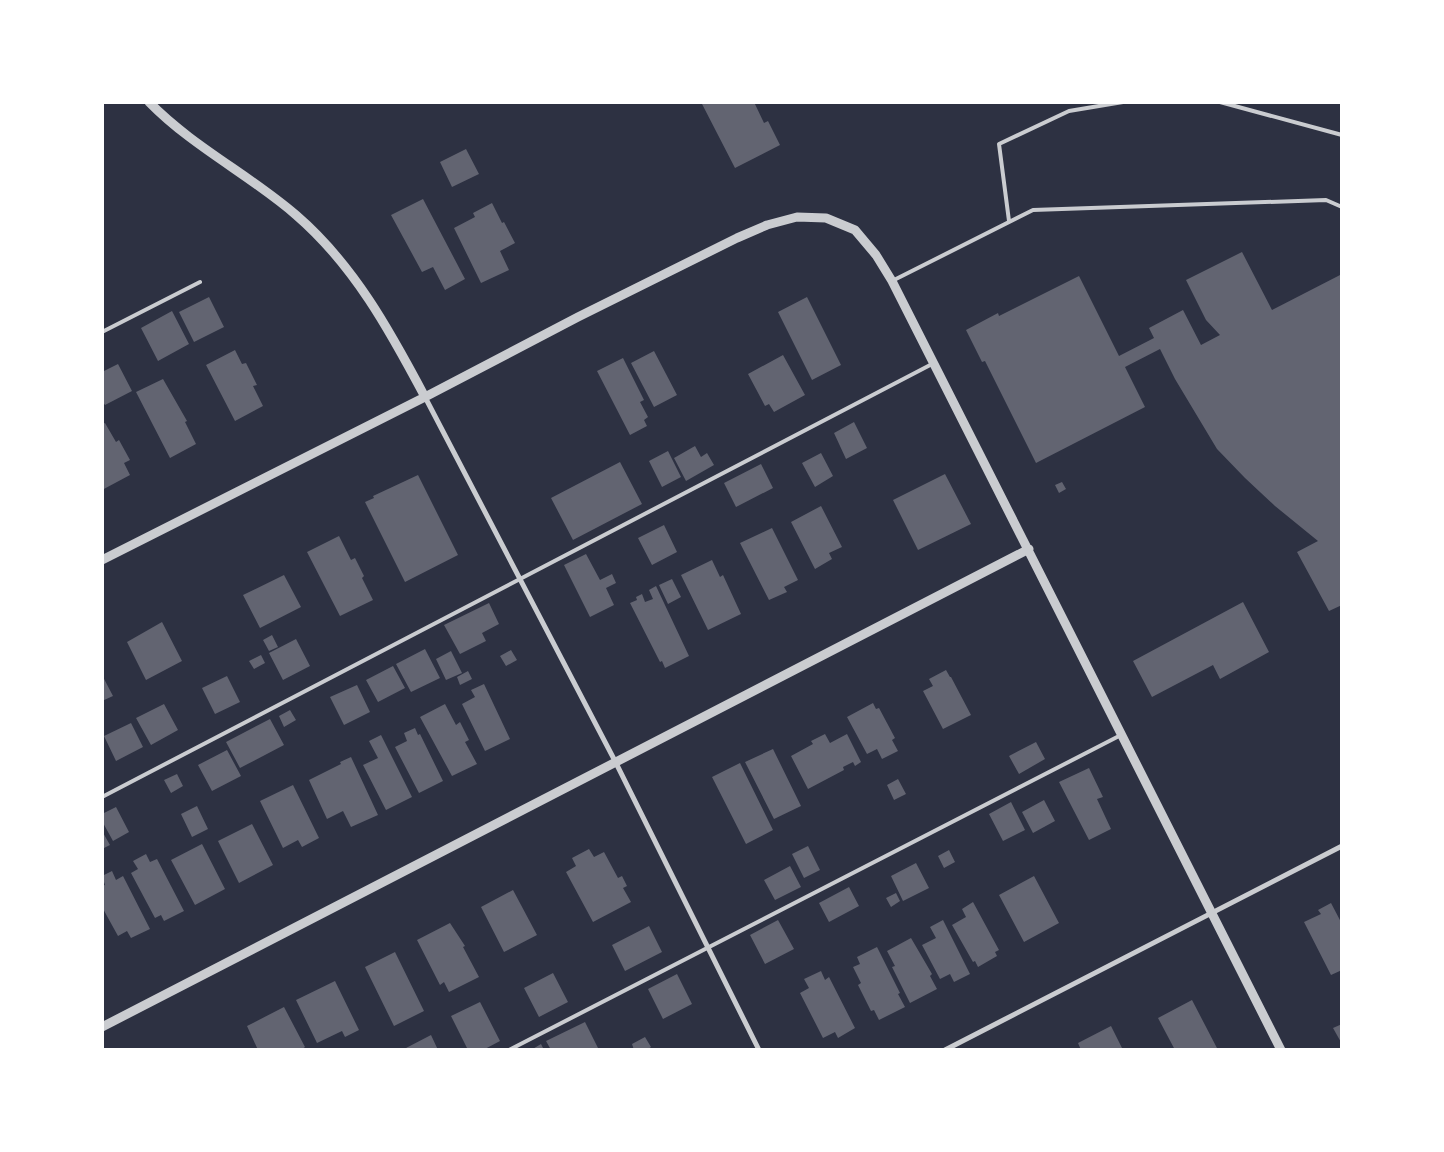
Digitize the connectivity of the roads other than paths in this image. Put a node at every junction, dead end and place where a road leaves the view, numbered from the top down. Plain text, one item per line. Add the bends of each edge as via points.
1 (149, 102) edge
2 (1123, 102) edge
3 (1220, 102) edge
4 (1342, 135) edge
5 (1342, 207) edge
6 (1009, 221) junction
7 (892, 281) junction
8 (200, 282) dead end
9 (102, 332) edge
10 (934, 363) junction
11 (425, 396) junction
12 (1029, 549) junction
13 (102, 560) edge
14 (520, 579) junction
15 (1121, 734) junction
16 (616, 763) junction
17 (102, 797) edge
18 (1342, 846) edge
19 (1211, 912) junction
20 (708, 946) junction
21 (102, 1027) edge
22 (509, 1050) edge
23 (759, 1050) edge
24 (945, 1050) edge
25 (1281, 1050) edge

1 - 11 street via 181,131 296,215 325,243 386,325
2 - 6 lane via 1069,111 999,144
3 - 4 lane
5 - 6 lane via 1326,200 1033,210
6 - 7 lane
7 - 10 street
7 - 11 street via 855,230 826,218 797,217 737,238
8 - 9 lane
10 - 12 street
10 - 14 lane
11 - 13 street
11 - 14 street
12 - 15 street
12 - 16 street
14 - 16 street
14 - 17 lane
15 - 19 street
15 - 20 lane
16 - 20 street
16 - 21 street
18 - 19 street
19 - 24 street
19 - 25 street
20 - 22 lane
20 - 23 street

